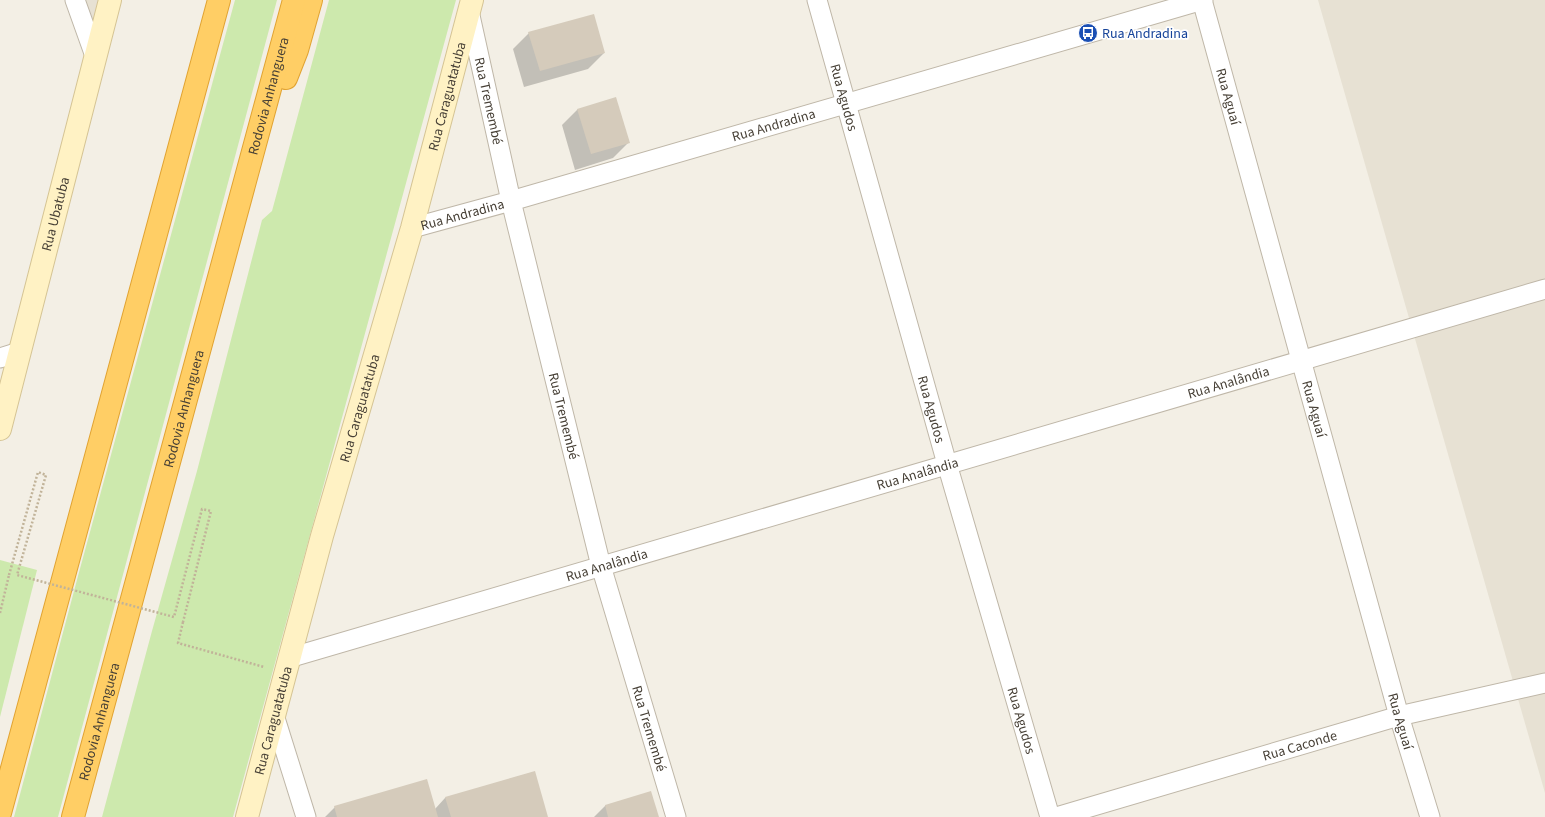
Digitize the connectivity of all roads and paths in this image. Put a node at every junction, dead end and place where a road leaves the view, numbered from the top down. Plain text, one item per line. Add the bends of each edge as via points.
1 (75, 0) edge
2 (110, 0) edge
3 (219, 0) edge
4 (294, 0) edge
5 (311, 0) edge
6 (817, 0) edge
7 (1202, 0) edge
8 (470, 5) edge
9 (95, 56) junction
10 (846, 104) junction
11 (511, 201) junction
12 (235, 219) junction
13 (412, 228) junction
14 (1545, 289) edge
15 (9, 355) edge
16 (1301, 359) junction
17 (0, 428) edge
18 (947, 464) junction
19 (601, 566) junction
20 (0, 613) edge
21 (288, 665) junction
22 (1545, 683) edge
23 (274, 716) junction
24 (1399, 716) junction
25 (0, 813) edge
26 (73, 817) edge
27 (247, 817) edge
28 (306, 817) edge
29 (676, 817) edge
30 (1050, 817) edge
31 (1056, 817) edge
32 (1430, 817) edge

1 - 9 street
2 - 9 street, Rua Ubatuba
3 - 25 highway
4 - 12 highway, Rodovia Anhanguera
5 - 12 highway via 297,50
6 - 10 street, Rua Agudos
7 - 10 street, Rua Andradina
7 - 16 street, Rua Aguaí
8 - 11 street, Rua Tremembé
8 - 13 street, Rua Caraguatatuba
9 - 15 street, Rua Ubatuba
10 - 11 street, Rua Andradina
10 - 18 street, Rua Agudos
11 - 13 street, Rua Andradina
11 - 19 street, Rua Tremembé
12 - 26 highway, Rodovia Anhanguera
13 - 21 street, Rua Caraguatatuba via 322,536
14 - 16 street, Rua Analândia
15 - 17 street, Rua Ubatuba
16 - 18 street, Rua Analândia
16 - 24 street, Rua Aguaí
18 - 19 street, Rua Analândia
18 - 30 street, Rua Agudos
19 - 21 street, Rua Analândia
19 - 29 street, Rua Tremembé
20 - 21 path, bridge via 38,472 46,475 17,575 174,617 202,509 211,510 178,643
21 - 23 street, Rua Caraguatatuba
22 - 24 street, Rua Caconde
23 - 27 street, Rua Caraguatatuba
23 - 28 street
24 - 31 street, Rua Caconde
24 - 32 street, Rua Aguaí

